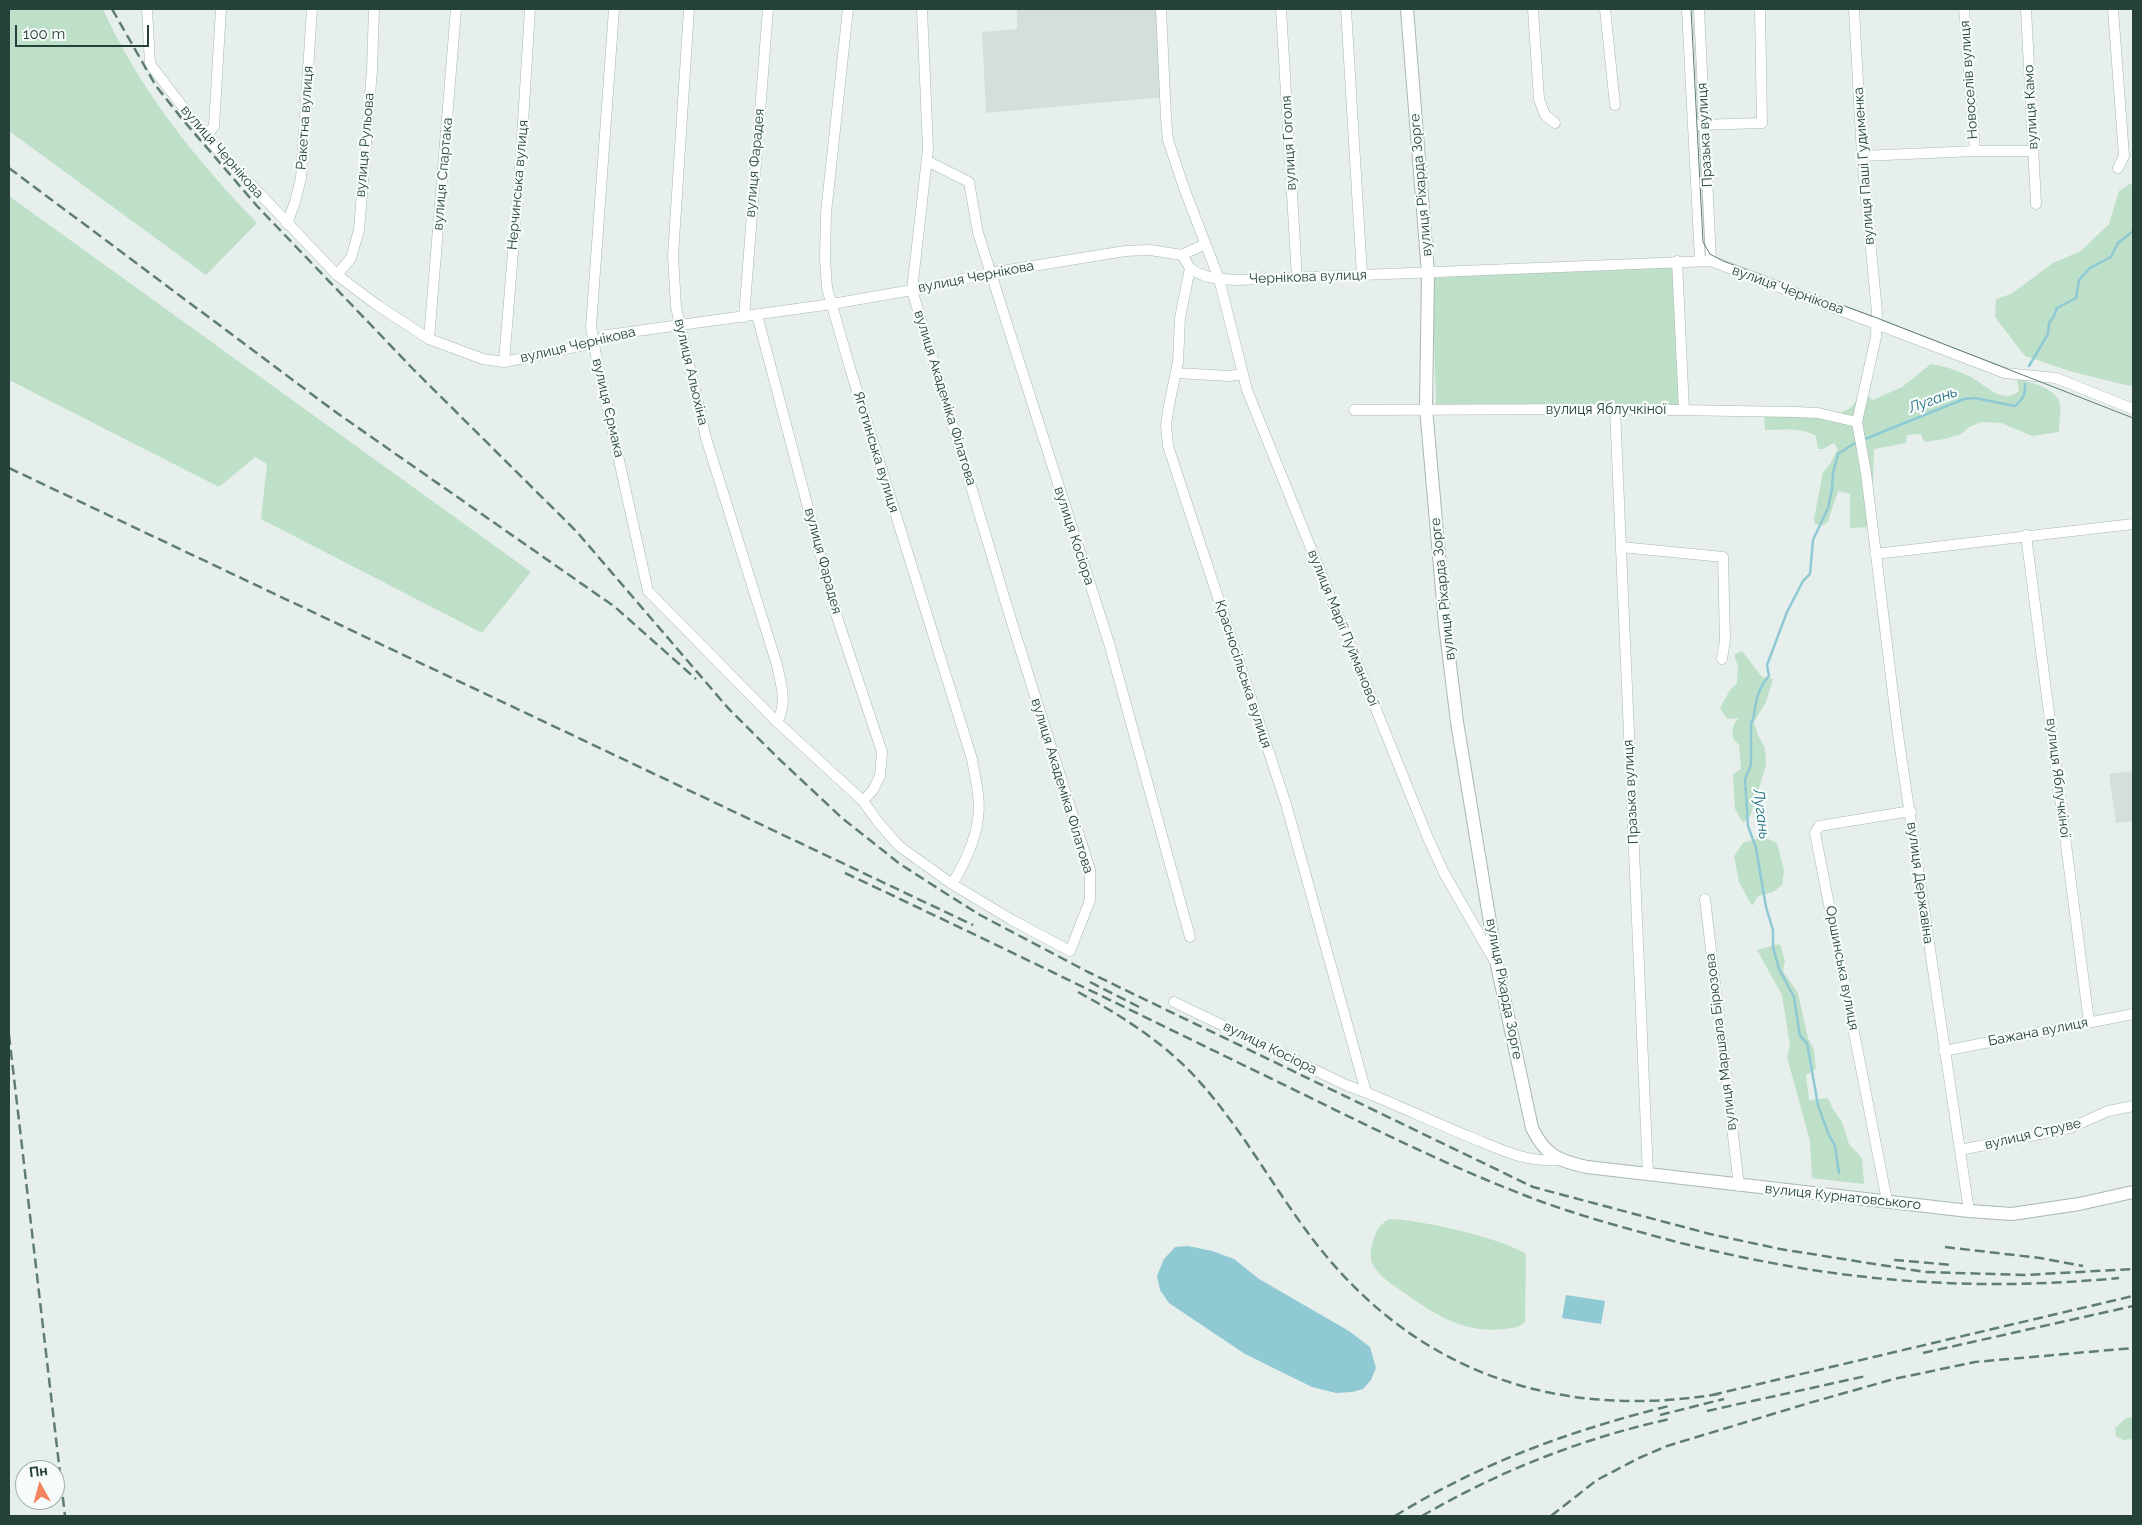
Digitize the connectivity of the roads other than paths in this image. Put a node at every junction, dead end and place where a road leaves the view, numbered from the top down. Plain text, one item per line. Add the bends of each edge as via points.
1 (147, 9) edge
2 (221, 9) edge
3 (312, 9) edge
4 (374, 9) edge
5 (456, 9) edge
6 (530, 9) edge
7 (614, 9) edge
8 (689, 9) edge
9 (768, 9) edge
10 (848, 9) edge
11 (922, 9) edge
12 (1161, 9) edge
13 (1280, 9) edge
14 (1346, 9) edge
15 (1407, 9) edge
16 (1533, 9) edge
17 (1605, 9) edge
18 (1687, 9) edge
19 (1699, 9) edge
20 (1760, 9) edge
21 (1854, 9) edge
22 (1964, 9) edge
23 (2026, 9) edge
24 (2114, 9) edge
25 (1615, 105) dead end
26 (1554, 123) dead end
27 (1704, 125) junction
28 (1693, 126) junction
29 (206, 137) junction
30 (1975, 151) junction
31 (2033, 151) junction
32 (1862, 156) junction
33 (927, 161) junction
34 (2118, 168) dead end
35 (2036, 204) dead end
36 (287, 224) junction
37 (1205, 244) junction
38 (1182, 255) junction
39 (1705, 260) junction
40 (1677, 261) junction
41 (1190, 268) junction
42 (990, 272) junction
43 (1428, 273) junction
44 (337, 275) junction
45 (1362, 275) junction
46 (1297, 278) junction
47 (1219, 279) junction
48 (912, 290) junction
49 (832, 304) junction
50 (757, 315) junction
51 (744, 317) junction
52 (1876, 322) junction
53 (679, 324) junction
54 (429, 339) junction
55 (593, 343) junction
56 (504, 362) junction
57 (1176, 373) junction
58 (1242, 374) junction
59 (1426, 408) junction
60 (2133, 408) edge
61 (1615, 409) junction
62 (1354, 410) dead end
63 (1684, 410) junction
64 (1857, 422) junction
65 (2133, 524) edge
66 (2026, 535) junction
67 (1621, 547) junction
68 (1875, 554) junction
69 (1722, 659) dead end
70 (778, 722) junction
71 (863, 802) junction
72 (1910, 811) junction
73 (952, 884) junction
74 (1705, 899) dead end
75 (1190, 937) dead end
76 (1497, 965) junction
77 (1174, 1002) dead end
78 (2133, 1014) edge
79 (2089, 1022) junction
80 (1944, 1051) junction
81 (1366, 1092) junction
82 (2133, 1106) edge
83 (1960, 1150) junction
84 (1557, 1158) junction
85 (1648, 1175) junction
86 (1739, 1186) junction
87 (2133, 1192) edge
88 (1887, 1201) junction
89 (1969, 1211) junction

1 - 29 street, вулиця Чернікова via 150,64
2 - 29 street via 214,126
3 - 36 street, Ракетна вулиця via 301,178
4 - 44 street, вулиця Рульова via 358,230 351,258
5 - 54 street, вулиця Спартака
6 - 56 street, Нерчинська вулиця
7 - 55 street, вулиця Єрмака via 592,312
8 - 53 street, вулиця Альохіна via 672,256
9 - 51 street, вулиця Фарадея
10 - 49 street, Яготинська вулиця via 826,213 825,274
11 - 33 street
12 - 37 street via 1168,140
13 - 46 street, вулиця Гоголя
14 - 45 street
15 - 43 street, вулиця Ріхарда Зорге
16 - 26 street via 1539,99 1546,115
17 - 25 street
18 - 28 street, Празька вулиця
19 - 27 street, Празька вулиця
20 - 27 street via 1762,123
21 - 32 street, вулиця Паші Гудименка
22 - 30 street, Новоселів вулиця
23 - 31 street, вулиця Камо
24 - 34 street via 2124,156
27 - 28 street
27 - 39 street, Празька вулиця
28 - 39 street, Празька вулиця
29 - 36 street, вулиця Чернікова
30 - 31 street
30 - 32 street
31 - 35 street, вулиця Камо
32 - 52 street, вулиця Паші Гудименка
33 - 42 street, вулиця Косіора via 969,182 973,214
33 - 48 street
36 - 44 street, вулиця Чернікова
37 - 38 street
37 - 47 street
38 - 41 street
38 - 42 street, вулиця Чернікова via 1150,250 1125,251
39 - 40 street, вулиця Чернікова
39 - 52 street, вулиця Чернікова
40 - 43 street, вулиця Чернікова
40 - 63 street
41 - 47 street, Чернікова вулиця via 1197,274
41 - 57 street, Красносільська вулиця via 1180,318
42 - 48 street, вулиця Чернікова
42 - 75 street, вулиця Косіора via 1109,643
43 - 45 street, Чернікова вулиця
43 - 59 street, вулиця Ріхарда Зорге
44 - 54 street, вулиця Чернікова
45 - 46 street, Чернікова вулиця
46 - 47 street, Чернікова вулиця
47 - 58 street, вулиця Марії Пуйманової
48 - 49 street, вулиця Чернікова
48 - 73 street, вулиця Академіка Філатова via 1090,870 1090,900 1070,951
49 - 50 street, вулиця Чернікова
49 - 73 street, Яготинська вулиця via 972,759 978,820 960,871
50 - 51 street, вулиця Чернікова
50 - 71 street, вулиця Фарадея via 838,617 882,752 880,776
51 - 53 street, вулиця Чернікова
52 - 60 street, вулиця Чернікова via 2005,372 2056,378
52 - 64 street, вулиця Паші Гудименка via 1876,337
53 - 55 street, вулиця Чернікова via 608,335
53 - 70 street, вулиця Альохіна via 706,438 777,664 784,698
54 - 56 street, вулиця Чернікова via 483,360
55 - 56 street, вулиця Чернікова
55 - 70 street, вулиця Єрмака via 648,591
57 - 58 street
57 - 81 street, Красносільська вулиця via 1166,425 1168,446 1286,804
58 - 76 street, вулиця Марії Пуйманової via 1428,838 1444,874
59 - 61 street, вулиця Яблучкіної
59 - 62 street, вулиця Яблучкіної
59 - 76 street, вулиця Ріхарда Зорге via 1456,714
61 - 63 street, вулиця Яблучкіної
61 - 67 street, Празька вулиця
63 - 64 street, вулиця Яблучкіної via 1818,413
64 - 68 street, вулиця Державіна
65 - 66 street
66 - 68 street
66 - 79 street, вулиця Яблучкіної
67 - 69 street via 1723,557 1725,631
67 - 85 street, Празька вулиця
68 - 72 street, вулиця Державіна
70 - 71 street, вулиця Академіка Філатова
71 - 73 street, вулиця Академіка Філатова via 899,846
72 - 80 street, вулиця Державіна
72 - 88 street, Оршинська вулиця via 1819,826 1815,833
74 - 86 street, вулиця Маршала Бірюзова
76 - 84 street, вулиця Ріхарда Зорге via 1532,1128 1540,1143
77 - 81 street, вулиця Косіора
78 - 79 street, Бажана вулиця
79 - 80 street, Бажана вулиця
80 - 83 street, вулиця Державіна
81 - 84 street, вулиця Косіора via 1514,1155 1542,1161
82 - 83 street, вулиця Струве via 2108,1111 2070,1128
83 - 89 street, вулиця Державіна
84 - 85 street, вулиця Курнатовського via 1586,1167
85 - 86 street, вулиця Курнатовського
86 - 88 street, вулиця Курнатовського
87 - 89 street, вулиця Курнатовського via 2012,1214
88 - 89 street, вулиця Курнатовського

